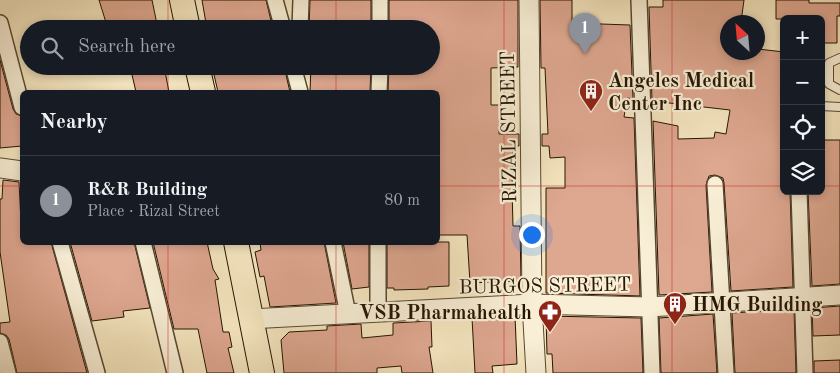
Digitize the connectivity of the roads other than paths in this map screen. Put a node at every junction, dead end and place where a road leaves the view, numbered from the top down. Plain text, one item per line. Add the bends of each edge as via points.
1 (182, 0) edge
2 (275, 0) edge
3 (302, 0) edge
4 (380, 0) edge
5 (529, 0) edge
6 (640, 0) edge
7 (186, 20) edge
8 (281, 20) edge
9 (301, 20) edge
10 (380, 20) edge
11 (0, 23) edge
12 (840, 58) edge
13 (199, 75) edge
14 (295, 75) edge
15 (299, 75) edge
16 (380, 75) edge
17 (299, 89) edge
18 (203, 90) edge
19 (379, 90) edge
20 (840, 90) edge
21 (20, 99) edge
22 (825, 106) edge
23 (840, 106) edge
24 (0, 168) edge
25 (20, 171) edge
26 (715, 184) dead end
27 (799, 195) edge
28 (61, 245) edge
29 (144, 245) edge
30 (237, 245) edge
31 (334, 245) edge
32 (378, 245) edge
33 (840, 295) edge
34 (804, 297) junction
35 (532, 304) junction
36 (720, 304) junction
37 (649, 307) junction
38 (378, 312) junction
39 (348, 314) junction
40 (250, 319) junction
41 (0, 342) edge
42 (8, 373) edge
43 (97, 373) edge
44 (175, 373) edge
45 (262, 373) edge
46 (536, 373) edge
47 (652, 373) edge
48 (726, 373) edge
49 (805, 373) edge

1 - 7 main road
2 - 8 street
3 - 9 street
4 - 10 street
5 - 35 street, RIZAL STREET
6 - 37 street
11 - 21 street
12 - 20 lane via 829,63 828,71 829,84
13 - 18 main road
14 - 17 street
15 - 17 street
16 - 19 street
22 - 23 lane
24 - 25 street
26 - 36 street
27 - 34 street
28 - 43 street
29 - 44 street
30 - 40 main road
31 - 39 street
32 - 38 street
33 - 34 street, BURGOS STREET
34 - 36 street, BURGOS STREET
34 - 49 street
35 - 37 street, BURGOS STREET
35 - 38 street, BURGOS STREET
35 - 46 street, RIZAL STREET
36 - 37 street, BURGOS STREET
36 - 48 street
37 - 47 street
38 - 39 street, BURGOS STREET
39 - 40 street, BURGOS STREET
40 - 45 main road
41 - 42 street

